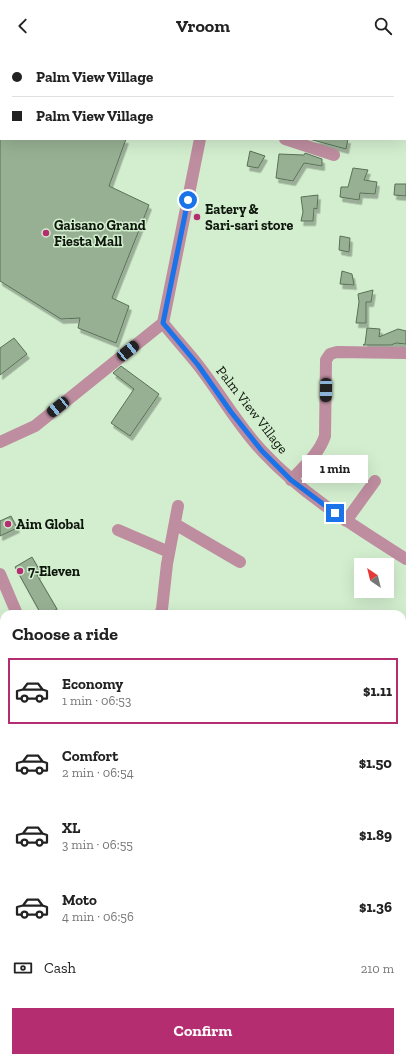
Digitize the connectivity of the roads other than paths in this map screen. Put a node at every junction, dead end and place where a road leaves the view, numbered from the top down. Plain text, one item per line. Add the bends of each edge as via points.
1 (200, 140) edge
2 (288, 140) edge
3 (334, 155) dead end
4 (163, 323) junction
5 (406, 353) edge
6 (0, 442) edge
7 (291, 480) junction
8 (375, 481) dead end
9 (178, 506) dead end
10 (346, 521) junction
11 (175, 524) junction
12 (118, 530) dead end
13 (169, 552) junction
14 (406, 559) edge
15 (240, 562) dead end
16 (0, 574) edge
17 (15, 610) edge
18 (162, 610) edge

1 - 4 street
2 - 3 street
4 - 6 street via 35,426
4 - 7 street, Palm View Village via 262,451
5 - 7 street via 330,354 326,360 325,436 318,452
7 - 10 street, Palm View Village
8 - 10 street
9 - 11 street
10 - 14 street, Palm View Village
11 - 13 street
11 - 15 street
12 - 13 street
13 - 18 street
16 - 17 street

